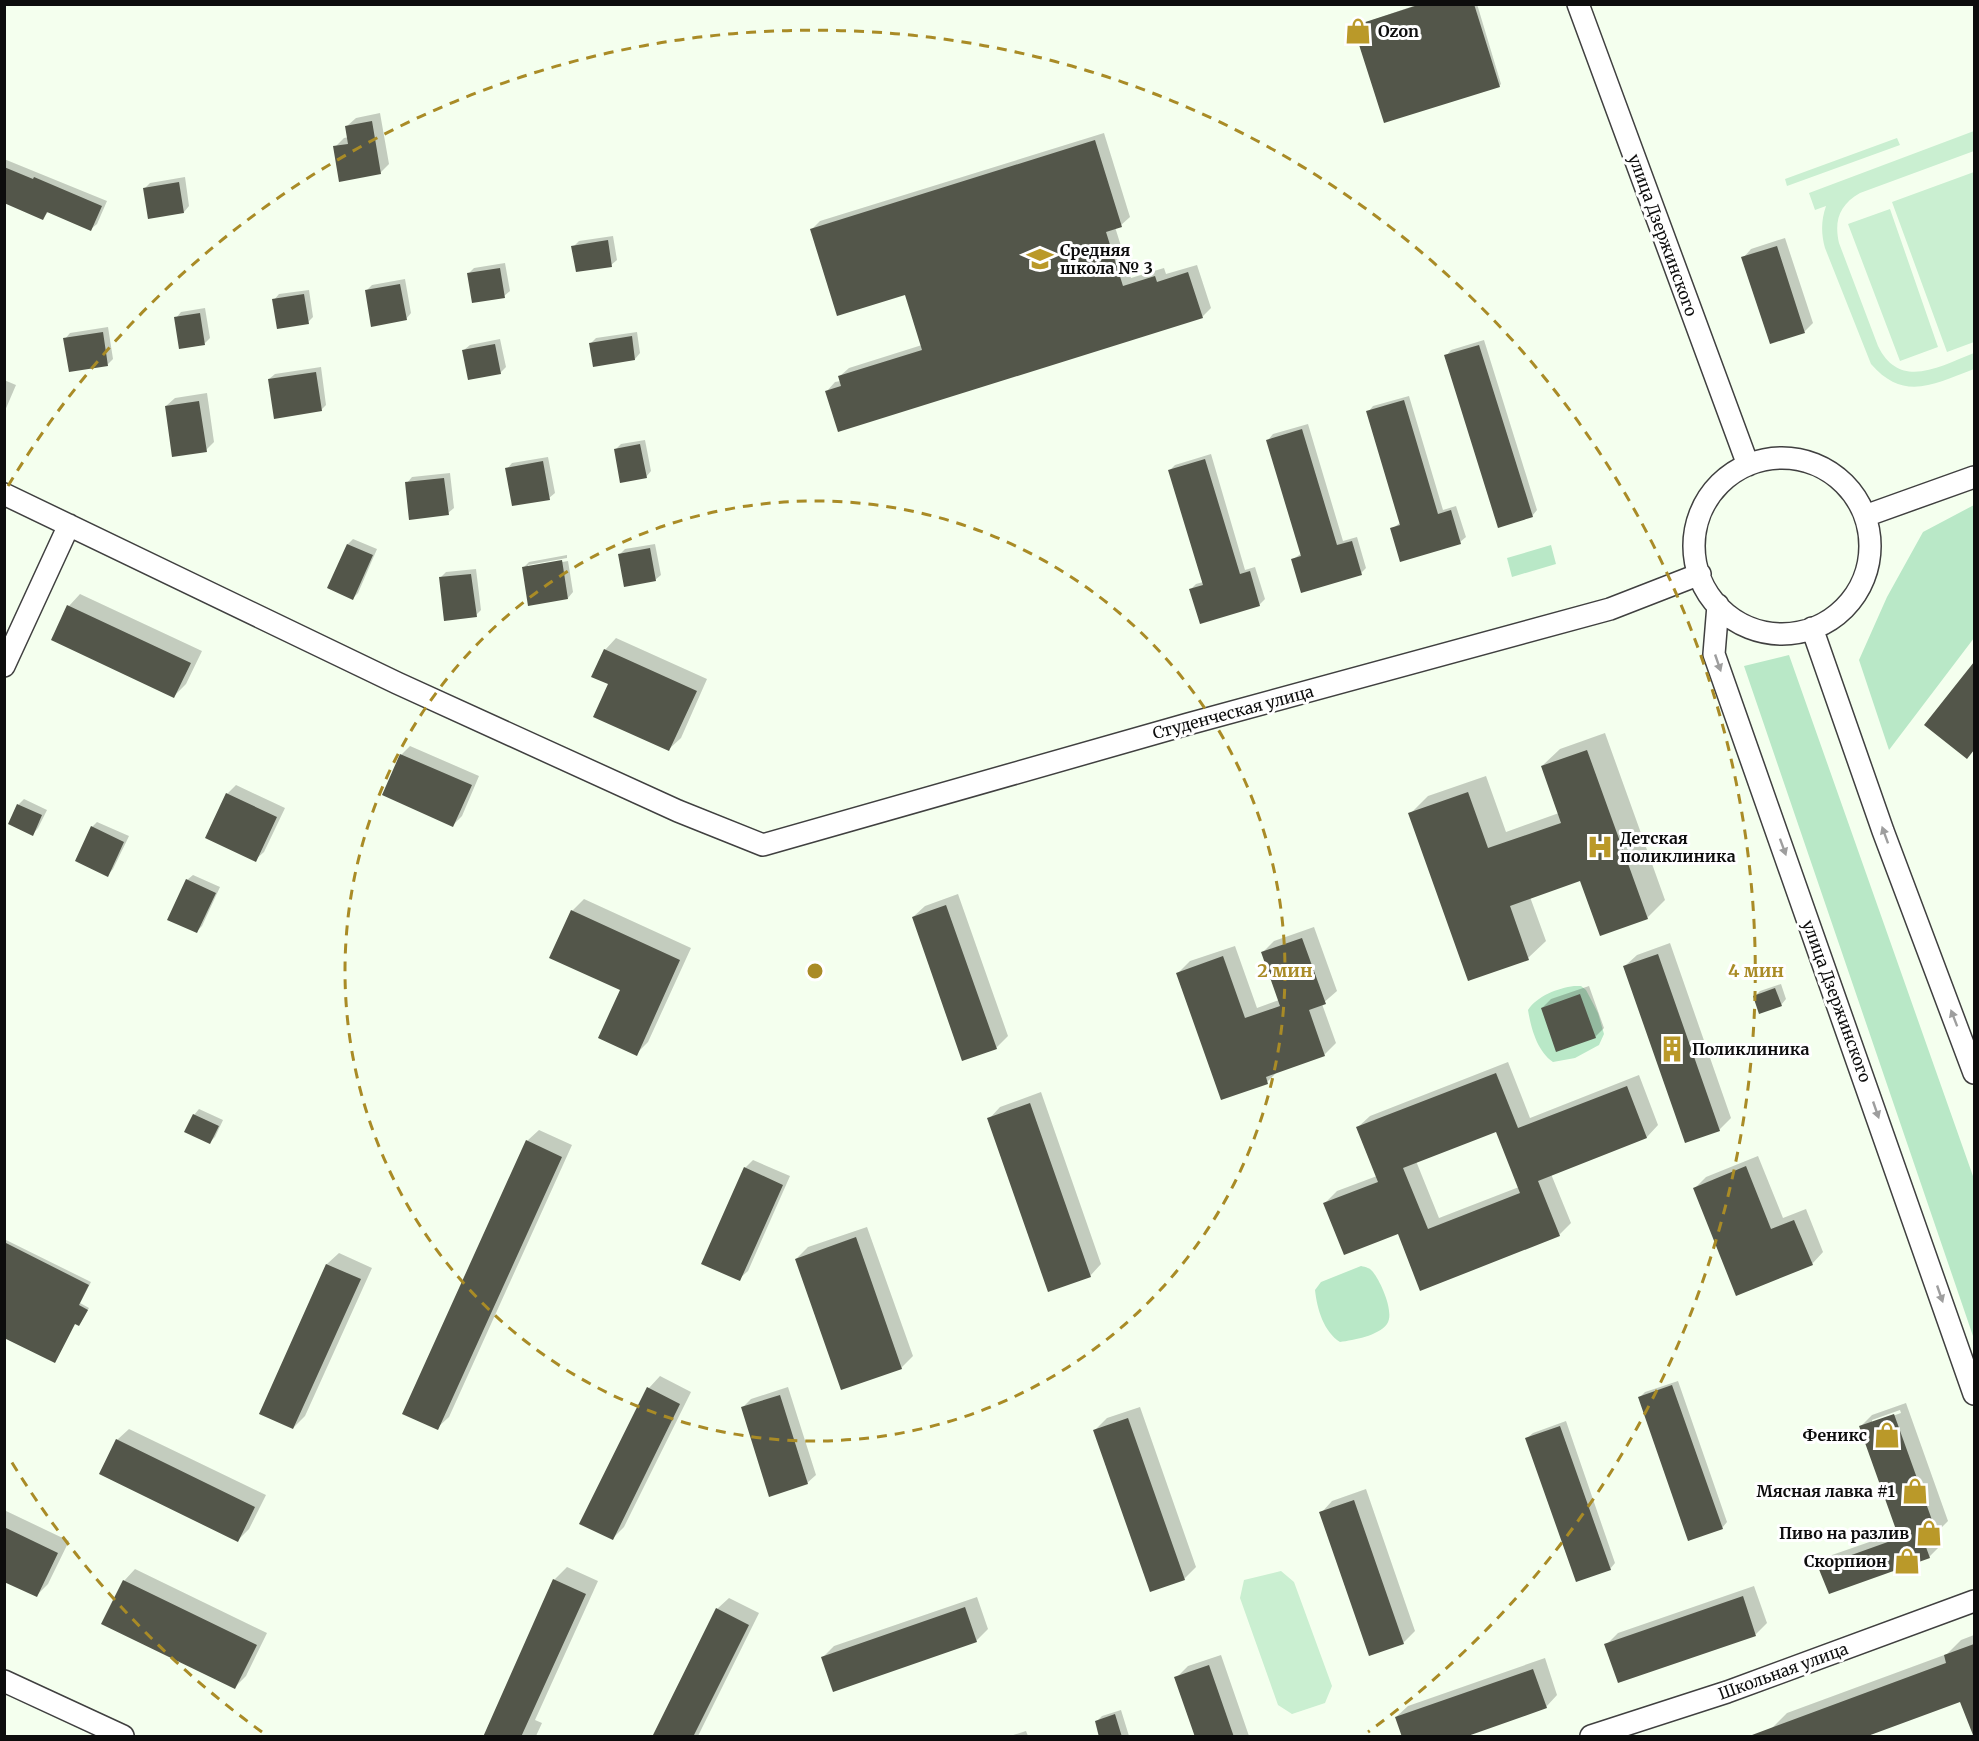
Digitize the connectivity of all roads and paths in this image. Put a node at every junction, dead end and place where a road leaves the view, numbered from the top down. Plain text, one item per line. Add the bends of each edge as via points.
1 (1578, 4) edge
2 (1748, 465) junction
3 (1974, 477) edge
4 (4, 494) edge
5 (1865, 516) junction
6 (69, 525) junction
7 (1700, 574) junction
8 (1718, 605) junction
9 (1812, 628) junction
10 (4, 666) edge
11 (1974, 1072) edge
12 (1974, 1394) edge
13 (1974, 1601) edge
14 (4, 1681) edge
15 (123, 1737) edge
16 (1591, 1737) edge

1 - 2 street, улица Дзержинского
2 - 5 street via 1782,458 1808,462 1832,473 1851,491
2 - 7 street via 1732,473 1705,503 1694,541
3 - 5 street
4 - 6 street
5 - 9 street via 1870,535 1869,562 1860,588 1844,609
6 - 7 street, Студенческая улица via 397,682 678,811 764,845 1610,609
6 - 10 street
7 - 8 street
8 - 9 street via 1740,623 1766,633 1795,633
8 -> 12 street, улица Дзержинского via 1714,654
11 -> 9 street
13 - 16 street, Школьная улица via 1727,1692
14 - 15 street

